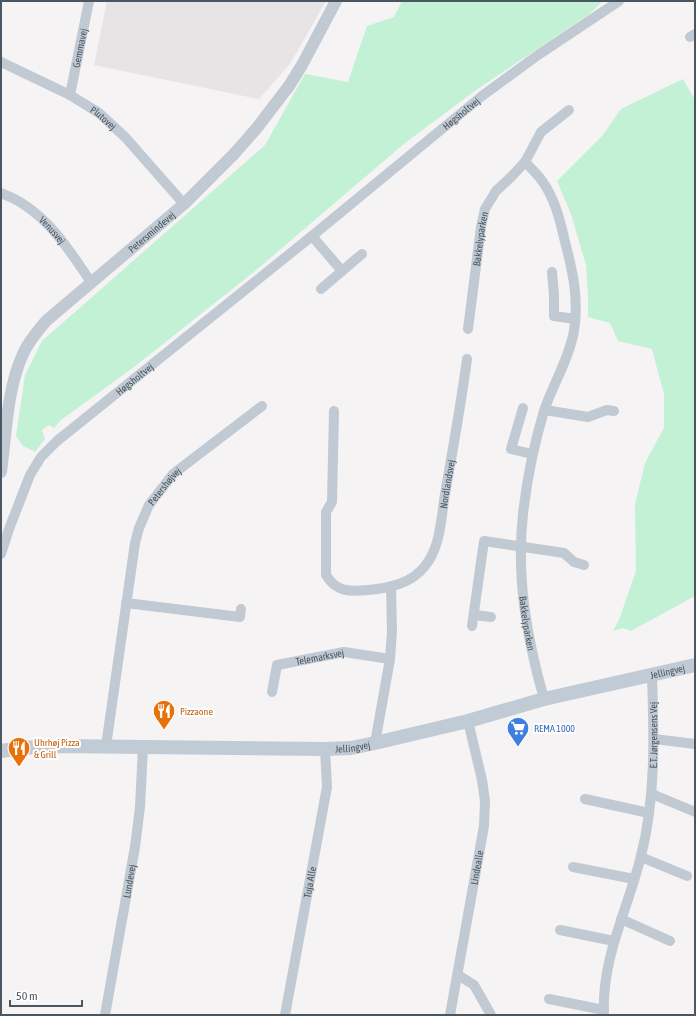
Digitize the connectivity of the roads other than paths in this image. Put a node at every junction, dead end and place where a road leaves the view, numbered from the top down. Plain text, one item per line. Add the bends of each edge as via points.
1 (88, 1) edge
2 (336, 1) edge
3 (619, 1) edge
4 (1, 62) edge
5 (70, 94) junction
6 (569, 110) dead end
7 (525, 162) junction
8 (1, 193) edge
9 (184, 204) junction
10 (312, 236) junction
11 (362, 254) dead end
12 (342, 271) junction
13 (552, 272) dead end
14 (91, 282) junction
15 (321, 289) dead end
16 (575, 319) junction
17 (468, 330) dead end
18 (467, 359) dead end
19 (262, 406) dead end
20 (523, 408) dead end
21 (545, 410) junction
22 (334, 411) dead end
23 (614, 411) dead end
24 (532, 454) junction
25 (1, 472) edge
26 (521, 546) junction
27 (1, 554) edge
28 (584, 565) dead end
29 (391, 588) junction
30 (126, 603) junction
31 (241, 608) dead end
32 (474, 615) junction
33 (491, 617) dead end
34 (472, 626) dead end
35 (390, 659) junction
36 (695, 666) edge
37 (652, 675) junction
38 (272, 692) dead end
39 (544, 699) junction
40 (468, 721) junction
41 (654, 739) junction
42 (375, 744) junction
43 (695, 744) edge
44 (106, 746) junction
45 (143, 747) junction
46 (325, 749) junction
47 (1, 751) edge
48 (652, 794) junction
49 (585, 799) dead end
50 (695, 812) edge
51 (650, 813) junction
52 (641, 856) junction
53 (573, 867) dead end
54 (687, 876) dead end
55 (634, 879) junction
56 (621, 919) junction
57 (560, 930) dead end
58 (670, 941) dead end
59 (614, 942) junction
60 (458, 975) junction
61 (549, 999) dead end
62 (604, 1012) edge
63 (105, 1015) edge
64 (285, 1015) edge
65 (450, 1015) edge
66 (491, 1015) edge

1 - 5 street, Gemmavej
2 - 9 street, Petersmindevej via 302,65 264,119 234,154
3 - 10 street, Høgsholtvej via 482,96
4 - 5 street, Plutovej
5 - 9 street, Plutovej via 99,113 120,132
6 - 7 street, Bakkelyparken via 541,132
7 - 16 street, Bakkelyparken via 540,178 559,214 574,275
7 - 17 street, Bakkelyparken via 496,191 485,209
8 - 14 street, Venusvej via 22,203 40,216 58,235
9 - 14 street, Petersmindevej
10 - 12 street
10 - 27 street, Høgsholtvej via 57,441 41,457 30,476
11 - 12 street
12 - 15 street
13 - 16 street via 554,316
14 - 25 street, Petersmindevej via 46,321 23,353 12,389
16 - 21 street, Bakkelyparken via 567,355
18 - 29 street, Nordlandsvej via 438,537 425,567 412,579
19 - 30 street, Petershøjvej via 173,474 149,505 139,528
20 - 24 street via 511,449
21 - 23 street via 588,417 607,410
21 - 24 street, Bakkelyparken
22 - 29 street, Nordlandsvej via 332,502 326,512 326,575 330,583 355,592
24 - 26 street, Bakkelyparken
26 - 28 street via 564,554 574,562
26 - 32 street via 484,541
26 - 39 street, Bakkelyparken via 520,567 526,626
29 - 35 street
30 - 31 street via 240,617
30 - 44 street, Petershøjvej
32 - 33 street
32 - 34 street
35 - 38 street, Telemarksvej via 344,652 277,665
35 - 42 street
36 - 37 main road, Jellingvej
37 - 39 main road, Jellingvej
37 - 41 street, E.T. Jørgensens Vej
39 - 40 main road, Jellingvej
40 - 42 main road, Jellingvej
40 - 60 street, Lindealle via 485,801 484,826
41 - 43 street
41 - 48 street, E.T. Jørgensens Vej
42 - 46 main road, Jellingvej
44 - 45 main road, Jellingvej
44 - 47 main road, Jellingvej via 56,746
45 - 46 main road, Jellingvej
45 - 63 street, Lundevej via 136,840
46 - 64 street, Tuja Alle via 327,787
48 - 50 street
48 - 51 street, E.T. Jørgensens Vej
49 - 51 street
51 - 52 street, E.T. Jørgensens Vej
52 - 54 street
52 - 55 street, E.T. Jørgensens Vej
53 - 55 street
55 - 56 street, E.T. Jørgensens Vej
56 - 58 street
56 - 59 street, E.T. Jørgensens Vej
57 - 59 street
59 - 62 street, E.T. Jørgensens Vej via 606,977
60 - 65 street, Lindealle
60 - 66 street via 474,985
61 - 62 street, E.T. Jørgensens Vej

